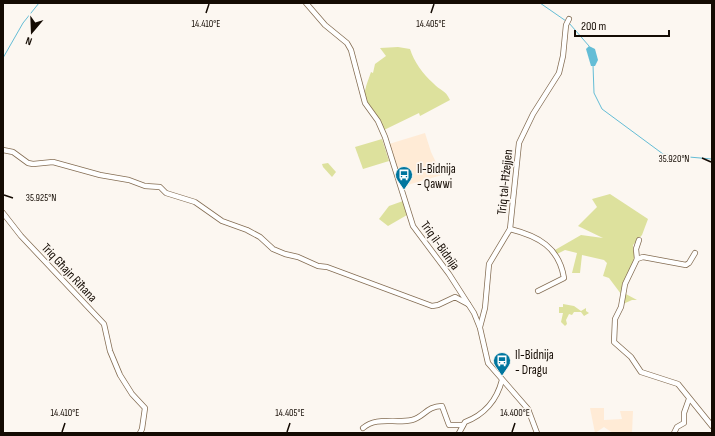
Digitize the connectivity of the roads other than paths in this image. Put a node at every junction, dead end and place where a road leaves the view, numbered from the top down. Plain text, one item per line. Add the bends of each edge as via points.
1 (306, 3) edge
2 (569, 19) dead end
3 (3, 150) edge
4 (3, 213) edge
5 (510, 229) junction
6 (639, 240) dead end
7 (695, 253) dead end
8 (637, 259) junction
9 (538, 291) dead end
10 (468, 304) junction
11 (480, 328) junction
12 (502, 380) junction
13 (689, 399) junction
14 (463, 424) junction
15 (712, 426) edge
16 (363, 428) dead end
17 (140, 433) edge
18 (459, 433) edge
19 (537, 433) edge
20 (674, 433) edge

1 - 10 street, Triq il-Bidnija via 351,50 366,103 385,138 413,226
2 - 5 street, Triq tal-Ħżejjen via 559,73 533,114 519,143
3 - 10 street via 13,152 33,164 53,162 145,186 160,187 166,193 195,202 222,221 247,230 260,237 273,249 285,254 432,306 455,297
4 - 17 street, Triq Għajn Riħana via 21,236 104,324 110,351 120,375 145,408
5 - 9 street via 542,240 551,248 562,268 564,278
5 - 11 street, Triq tal-Ħżejjen via 489,264 485,308
6 - 8 street
7 - 8 street via 689,263 684,265 643,257
8 - 13 street via 625,284 621,307 615,319 614,342 630,357 640,372 678,384
10 - 11 street, Triq il-Bidnija
11 - 12 street, Triq il-Bidnija via 488,363
12 - 14 street via 495,400
12 - 19 street, Triq il-Bidnija via 528,409
13 - 15 street
13 - 20 street via 684,413 684,423
14 - 16 street via 449,425 442,406 436,406 412,420 380,421
14 - 18 street

